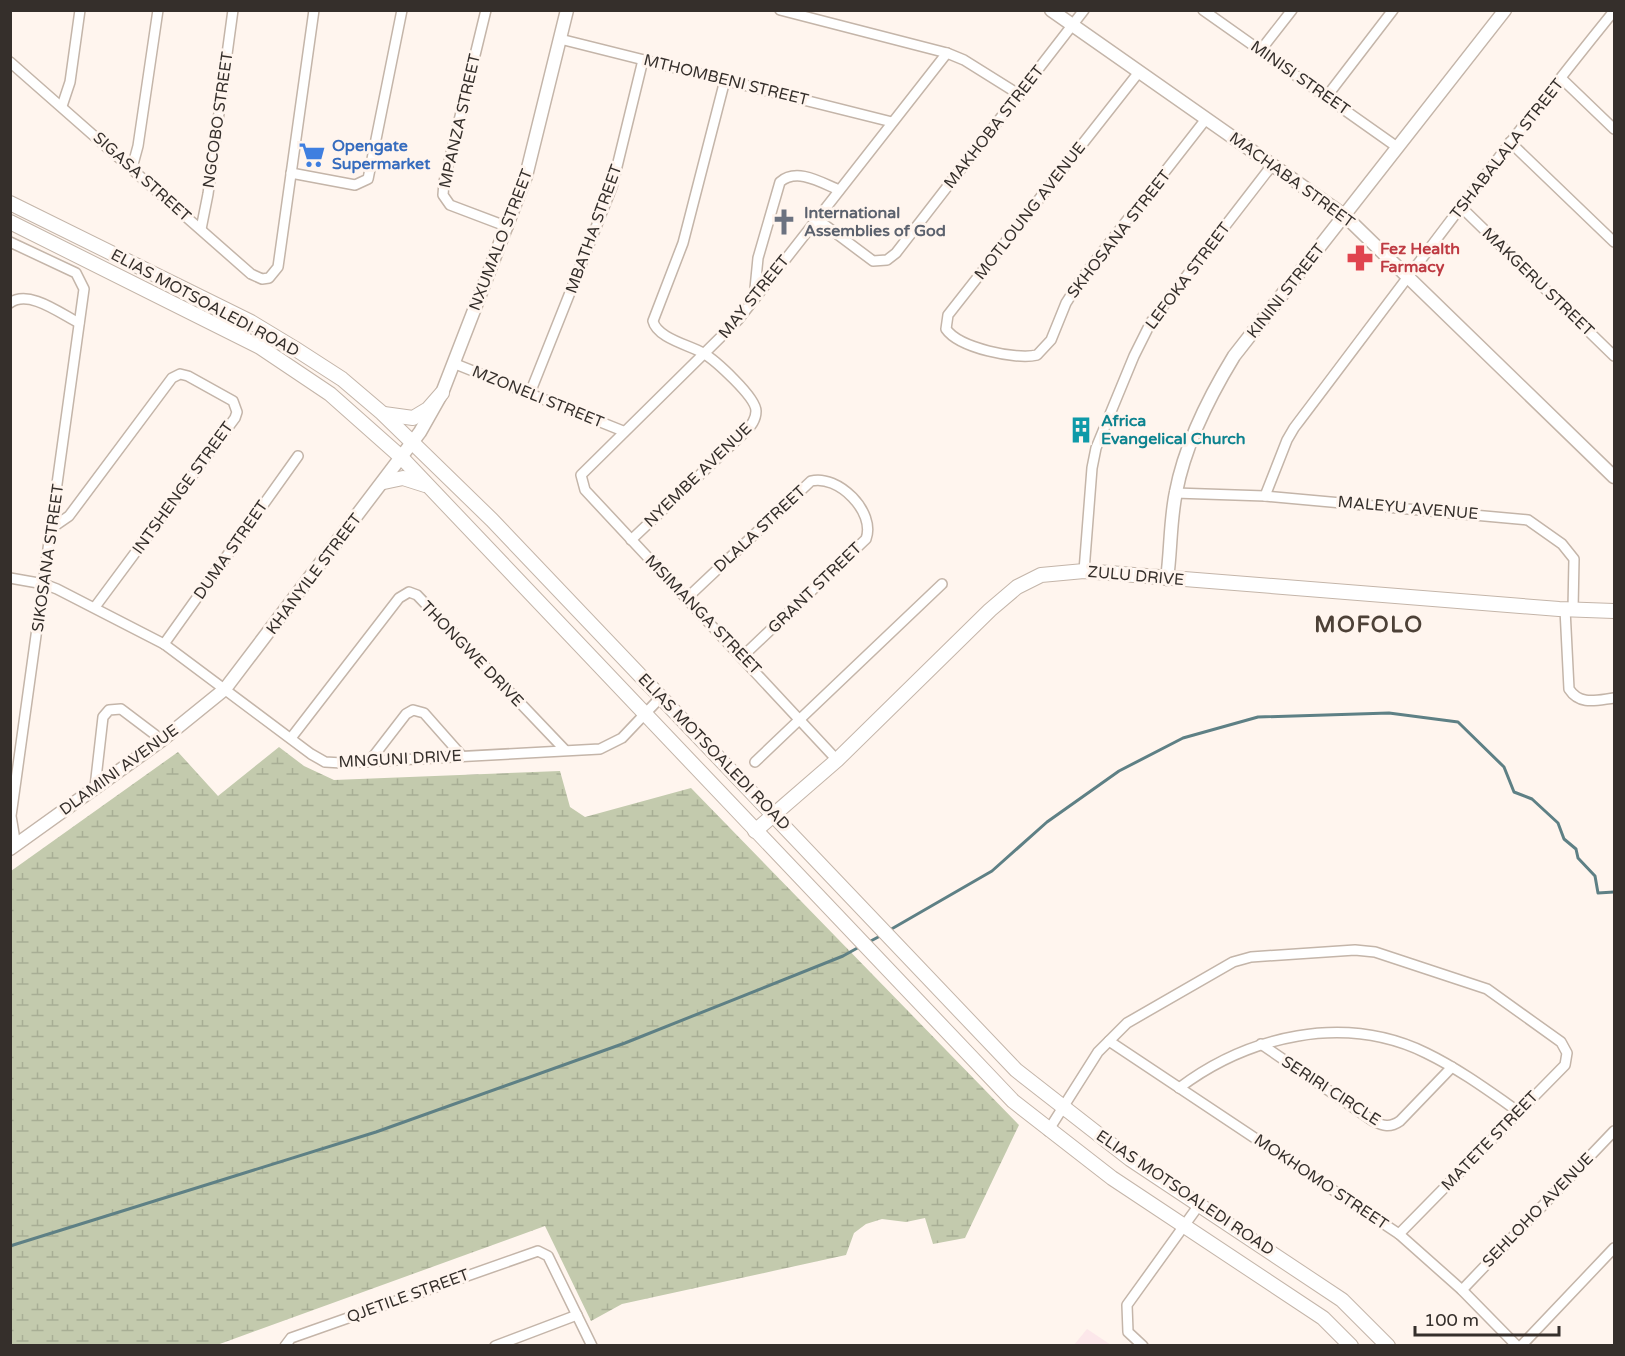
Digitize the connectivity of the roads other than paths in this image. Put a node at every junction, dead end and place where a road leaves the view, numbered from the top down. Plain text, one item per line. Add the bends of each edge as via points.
1 (80, 10) edge
2 (158, 10) edge
3 (233, 10) edge
4 (314, 10) edge
5 (402, 10) edge
6 (486, 10) edge
7 (567, 10) edge
8 (780, 10) edge
9 (1051, 10) edge
10 (1084, 10) edge
11 (1203, 10) edge
12 (1292, 10) edge
13 (1393, 10) edge
14 (1505, 10) edge
15 (1614, 14) edge
16 (1073, 25) junction
17 (560, 39) junction
18 (1260, 51) junction
19 (947, 53) junction
20 (644, 60) junction
21 (10, 62) edge
22 (1139, 72) junction
23 (1562, 79) junction
24 (725, 80) junction
25 (1020, 95) junction
26 (1327, 96) junction
27 (62, 106) junction
28 (1206, 119) junction
29 (892, 122) junction
30 (1614, 129) edge
31 (1510, 142) junction
32 (1397, 147) junction
33 (1274, 164) junction
34 (132, 168) junction
35 (291, 173) junction
36 (839, 190) junction
37 (10, 204) edge
38 (1461, 207) junction
39 (1345, 216) junction
40 (817, 219) junction
41 (10, 222) edge
42 (508, 227) junction
43 (201, 229) junction
44 (10, 242) edge
45 (1614, 242) edge
46 (1408, 277) junction
47 (754, 300) junction
48 (10, 303) edge
49 (80, 323) junction
50 (970, 345) joint
51 (705, 354) junction
52 (1614, 356) edge
53 (453, 363) junction
54 (442, 393) junction
55 (530, 393) junction
56 (382, 413) junction
57 (623, 431) junction
58 (414, 441) junction
59 (298, 456) dead end
60 (401, 457) junction
61 (586, 467) joint
62 (1614, 477) edge
63 (384, 482) junction
64 (839, 486) joint
65 (430, 487) junction
66 (1175, 493) junction
67 (1265, 496) junction
68 (53, 527) junction
69 (631, 540) junction
70 (1084, 571) junction
71 (10, 578) edge
72 (1167, 579) junction
73 (44, 584) junction
74 (942, 584) dead end
75 (687, 598) junction
76 (95, 607) junction
77 (1569, 609) junction
78 (1614, 611) edge
79 (164, 644) junction
80 (743, 656) junction
81 (225, 689) junction
82 (661, 697) junction
83 (1614, 698) edge
84 (644, 715) junction
85 (800, 718) junction
86 (291, 738) junction
87 (162, 740) junction
88 (565, 750) junction
89 (462, 756) junction
90 (837, 760) junction
91 (369, 762) junction
92 (755, 762) dead end
93 (95, 786) junction
94 (774, 815) junction
95 (755, 831) junction
96 (13, 847) edge
97 (1109, 1041) junction
98 (1261, 1044) junction
99 (1452, 1067) junction
100 (1179, 1088) junction
101 (1062, 1108) junction
102 (1519, 1112) junction
103 (1048, 1131) junction
104 (1614, 1131) edge
105 (1199, 1205) junction
106 (1184, 1227) junction
107 (1399, 1234) junction
108 (1614, 1248) edge
109 (1462, 1290) junction
110 (577, 1315) junction
111 (285, 1346) edge
112 (495, 1346) edge
113 (592, 1346) edge
114 (1143, 1346) edge
115 (1351, 1346) edge
116 (1388, 1346) edge
117 (1519, 1346) edge

1 - 27 street via 70,82
2 - 34 street
3 - 43 street, NGCOBO STREET
4 - 35 street
5 - 35 street via 368,179 355,184
6 - 42 street, MPANZA STREET via 443,195 450,205
7 - 17 street, NXUMALO STREET
8 - 19 street
9 - 16 street, MACHABA STREET
10 - 16 street, MAKHOBA STREET
11 - 18 street, MINISI STREET
12 - 18 street
13 - 26 street
14 - 32 street, KININI STREET
15 - 23 street, TSHABALALA STREET
16 - 22 street, MACHABA STREET
16 - 25 street, MAKHOBA STREET
17 - 20 street, MTHOMBENI STREET
17 - 42 street, NXUMALO STREET via 529,166
18 - 26 street, MINISI STREET
19 - 25 street
19 - 29 street, MAY STREET
20 - 24 street, MTHOMBENI STREET
20 - 55 street, MBATHA STREET via 612,187
21 - 27 street, SIGASA STREET
22 - 28 street, MACHABA STREET
22 - 50 street, MOTLOUNG AVENUE via 948,315 946,329 950,336
23 - 30 street
23 - 31 street, TSHABALALA STREET
24 - 29 street, MTHOMBENI STREET
24 - 51 street, NYEMBE AVENUE via 682,243 653,315 657,329
25 - 40 street, MAKHOBA STREET via 887,260 873,261
26 - 32 street, MINISI STREET
27 - 34 street, SIGASA STREET
28 - 33 street, MACHABA STREET
28 - 50 street, SKHOSANA STREET via 1073,291 1038,355 1028,357
29 - 36 street, MAY STREET
31 - 38 street, TSHABALALA STREET
31 - 45 street
32 - 39 street, KININI STREET
33 - 39 street, MACHABA STREET
33 - 70 street, LEFOKA STREET via 1151,322 1134,356 1096,448
34 - 43 street, SIGASA STREET
35 - 43 street, SIGASA STREET via 277,271 269,278 256,277
36 - 40 street, MAY STREET
36 - 47 street via 802,176 780,182 758,258
37 - 56 main road, ELIAS MOTSOALEDI ROAD via 258,326 342,380
38 - 46 street, TSHABALALA STREET
38 - 52 street, MAKGERU STREET
39 - 46 street, MACHABA STREET
39 - 66 street, KININI STREET via 1229,365 1201,418
40 - 47 street, MAY STREET
41 - 60 main road, ELIAS MOTSOALEDI ROAD via 260,346 330,394
42 - 53 street, NXUMALO STREET
44 - 49 street, SIKOSANA STREET via 76,273 84,289
46 - 62 street, MACHABA STREET
46 - 67 street, TSHABALALA STREET via 1294,428
47 - 51 street, MAY STREET
48 - 49 street via 30,299
49 - 68 street, SIKOSANA STREET
51 - 57 street, MAY STREET
51 - 69 street, NYEMBE AVENUE via 754,402 754,421
53 - 54 street, NXUMALO STREET
53 - 55 street, MZONELI STREET
54 - 56 main road via 413,418
54 - 58 street, NXUMALO STREET
55 - 57 street, MZONELI STREET
56 - 58 main road, ELIAS MOTSOALEDI ROAD
57 - 61 street, MAY STREET
58 - 60 street, NXUMALO STREET
58 - 82 main road, ELIAS MOTSOALEDI ROAD
59 - 79 street, DUMA STREET
60 - 63 street, KHANYILE STREET
60 - 65 main road, ELIAS MOTSOALEDI ROAD
61 - 69 street, MSIMANGA STREET via 581,475 585,490
63 - 65 main road via 404,478
63 - 81 street, KHANYILE STREET
64 - 75 street, DLALA STREET via 828,480 812,481
64 - 80 street, GRANT STREET via 867,516 866,538
65 - 84 main road, ELIAS MOTSOALEDI ROAD
66 - 67 street, MALEYU AVENUE
66 - 72 street, KININI STREET
67 - 77 street, MALEYU AVENUE via 1528,520 1562,544 1574,559
68 - 73 street, SIKOSANA STREET
68 - 76 street, INTSHENGE STREET via 69,516 171,378 188,376 233,401 235,418
69 - 75 street, MSIMANGA STREET
70 - 72 main road, ZULU DRIVE
70 - 90 main road, ZULU DRIVE via 1041,575 1017,587
71 - 73 street, MNGUNI DRIVE
72 - 77 main road, ZULU DRIVE
73 - 76 street, MNGUNI DRIVE
73 - 96 street, SIKOSANA STREET via 11,816
74 - 85 street
75 - 80 street, MSIMANGA STREET
76 - 79 street, MNGUNI DRIVE
77 - 78 main road, ZULU DRIVE
77 - 83 street via 1569,689 1585,701
79 - 81 street, MNGUNI DRIVE
80 - 85 street, MSIMANGA STREET
81 - 86 street, MNGUNI DRIVE
81 - 87 street, DLAMINI AVENUE
82 - 84 street, MNGUNI DRIVE
82 - 94 main road, ELIAS MOTSOALEDI ROAD
84 - 88 street, MNGUNI DRIVE via 612,745
84 - 95 main road, ELIAS MOTSOALEDI ROAD
85 - 90 street, MSIMANGA STREET
85 - 92 street
86 - 88 street, THONGWE DRIVE via 399,598 409,592 417,595
86 - 91 street, MNGUNI DRIVE via 325,762
87 - 93 street, DLAMINI AVENUE
87 - 93 street via 121,709 109,710 103,717
88 - 89 street, MNGUNI DRIVE
89 - 91 street, MNGUNI DRIVE
89 - 91 street via 424,713 413,710
90 - 94 main road, ZULU DRIVE
93 - 96 street, DLAMINI AVENUE
94 - 95 main road, ZULU DRIVE
94 - 101 main road, ELIAS MOTSOALEDI ROAD via 1016,1070
95 - 103 main road, ELIAS MOTSOALEDI ROAD via 993,1081
97 - 100 street, MOKHOMO STREET
97 - 101 street
97 - 102 street, MATETE STREET via 1133,1018 1233,962 1271,954 1375,952 1487,989 1562,1042 1567,1053 1564,1065
98 - 99 street, SERIRI CIRCLE via 1314,1033 1371,1035 1424,1052
98 - 99 street, SERIRI CIRCLE via 1372,1121 1385,1126 1400,1121
98 - 100 street, SERIRI CIRCLE via 1217,1063
99 - 102 street, SERIRI CIRCLE
100 - 107 street, MOKHOMO STREET
101 - 103 street
101 - 105 main road, ELIAS MOTSOALEDI ROAD
102 - 107 street, MATETE STREET
103 - 106 main road, ELIAS MOTSOALEDI ROAD
104 - 109 street, SEHLOHO AVENUE
105 - 106 street
105 - 116 main road, ELIAS MOTSOALEDI ROAD via 1342,1300
106 - 114 street via 1126,1305 1128,1332
106 - 115 main road, ELIAS MOTSOALEDI ROAD via 1323,1318
107 - 109 street, MOKHOMO STREET
108 - 117 street
109 - 117 street, MOKHOMO STREET
110 - 111 street, QJETILE STREET via 548,1256 533,1251 291,1338
110 - 112 street
110 - 113 street

